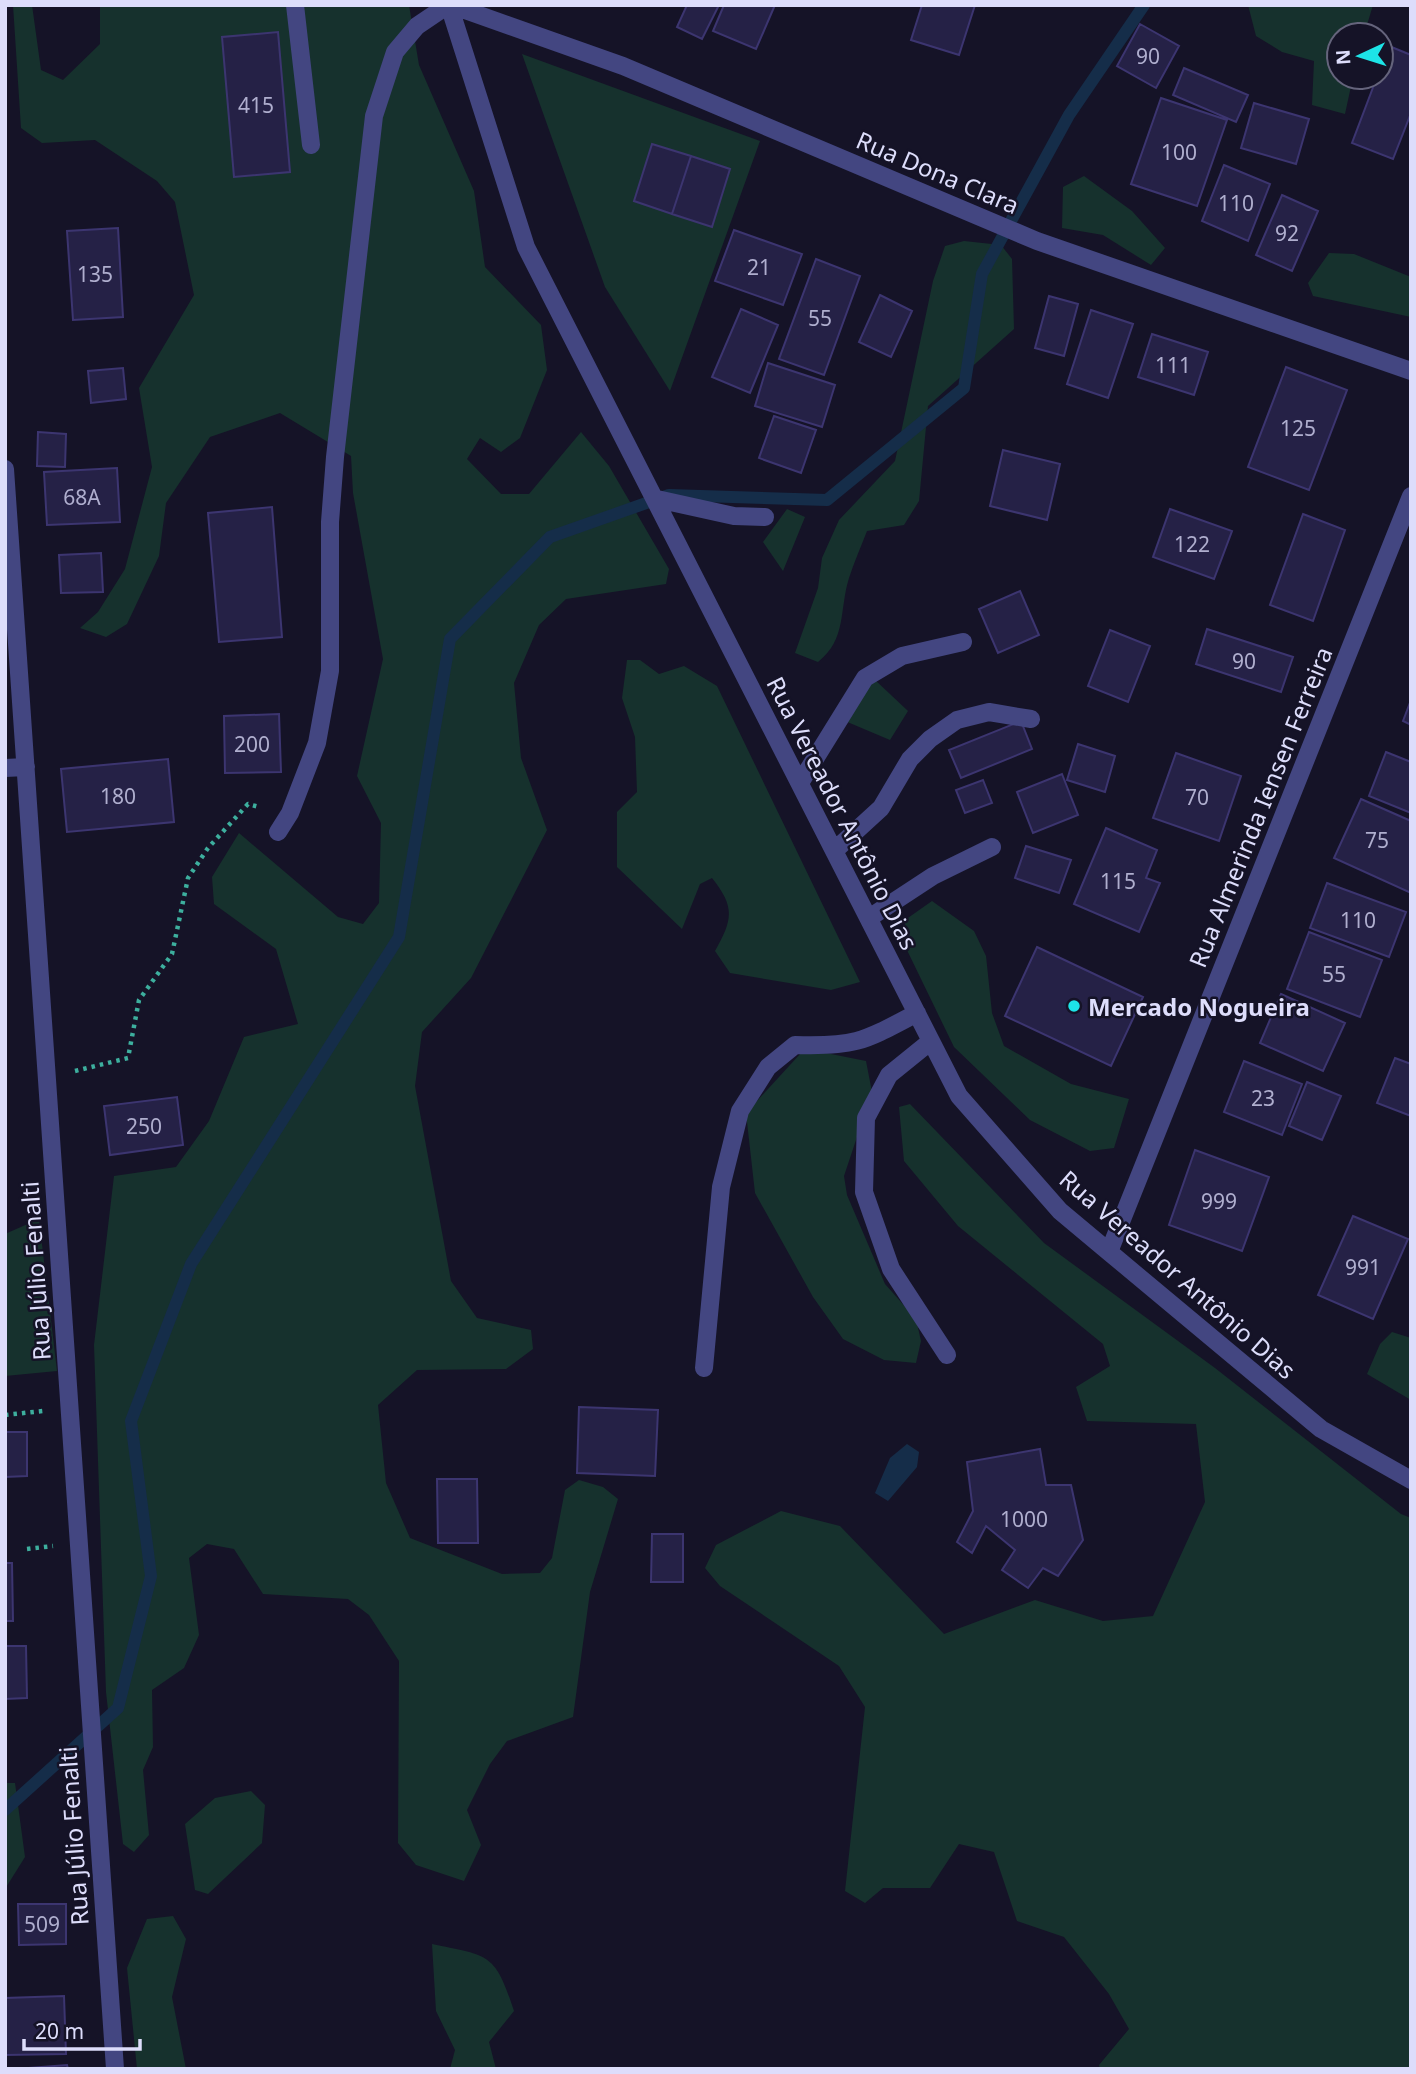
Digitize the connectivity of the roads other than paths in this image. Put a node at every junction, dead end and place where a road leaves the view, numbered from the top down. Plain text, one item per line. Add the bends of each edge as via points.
1 (295, 5) edge
2 (449, 5) edge
3 (311, 145) dead end
4 (1411, 372) edge
5 (5, 469) edge
6 (1411, 496) edge
7 (657, 499) junction
8 (765, 517) dead end
9 (963, 642) dead end
10 (1031, 719) dead end
11 (26, 766) junction
12 (5, 768) edge
13 (800, 783) junction
14 (278, 832) dead end
15 (992, 847) dead end
16 (834, 850) junction
17 (869, 918) junction
18 (916, 1013) junction
19 (931, 1041) junction
20 (1109, 1252) junction
21 (947, 1355) dead end
22 (704, 1368) dead end
23 (1411, 1480) edge
24 (114, 2069) edge

1 - 3 street
2 - 4 street, Rua Dona Clara via 623,66 1037,241
2 - 7 street, Rua Vereador Antônio Dias via 526,247
2 - 14 street via 417,26 395,52 374,116 334,457 330,671 317,743
5 - 11 street, Rua Júlio Fenalti
6 - 20 street, Rua Almerinda Iensen Ferreira
7 - 8 street via 734,516
7 - 13 street, Rua Vereador Antônio Dias
9 - 13 street via 902,656 865,678
10 - 16 street via 989,712 957,720 910,759 881,808
11 - 12 street
11 - 24 street, Rua Júlio Fenalti
13 - 16 street, Rua Vereador Antônio Dias
15 - 17 street via 933,876
16 - 17 street, Rua Vereador Antônio Dias
17 - 18 street, Rua Vereador Antônio Dias
18 - 19 street, Rua Vereador Antônio Dias
18 - 22 street via 864,1041 840,1046 795,1045 768,1066 740,1111 721,1187
19 - 20 street, Rua Vereador Antônio Dias via 959,1096 1060,1211
19 - 21 street via 889,1076 866,1118 864,1192 891,1269
20 - 23 street, Rua Vereador Antônio Dias via 1321,1429

